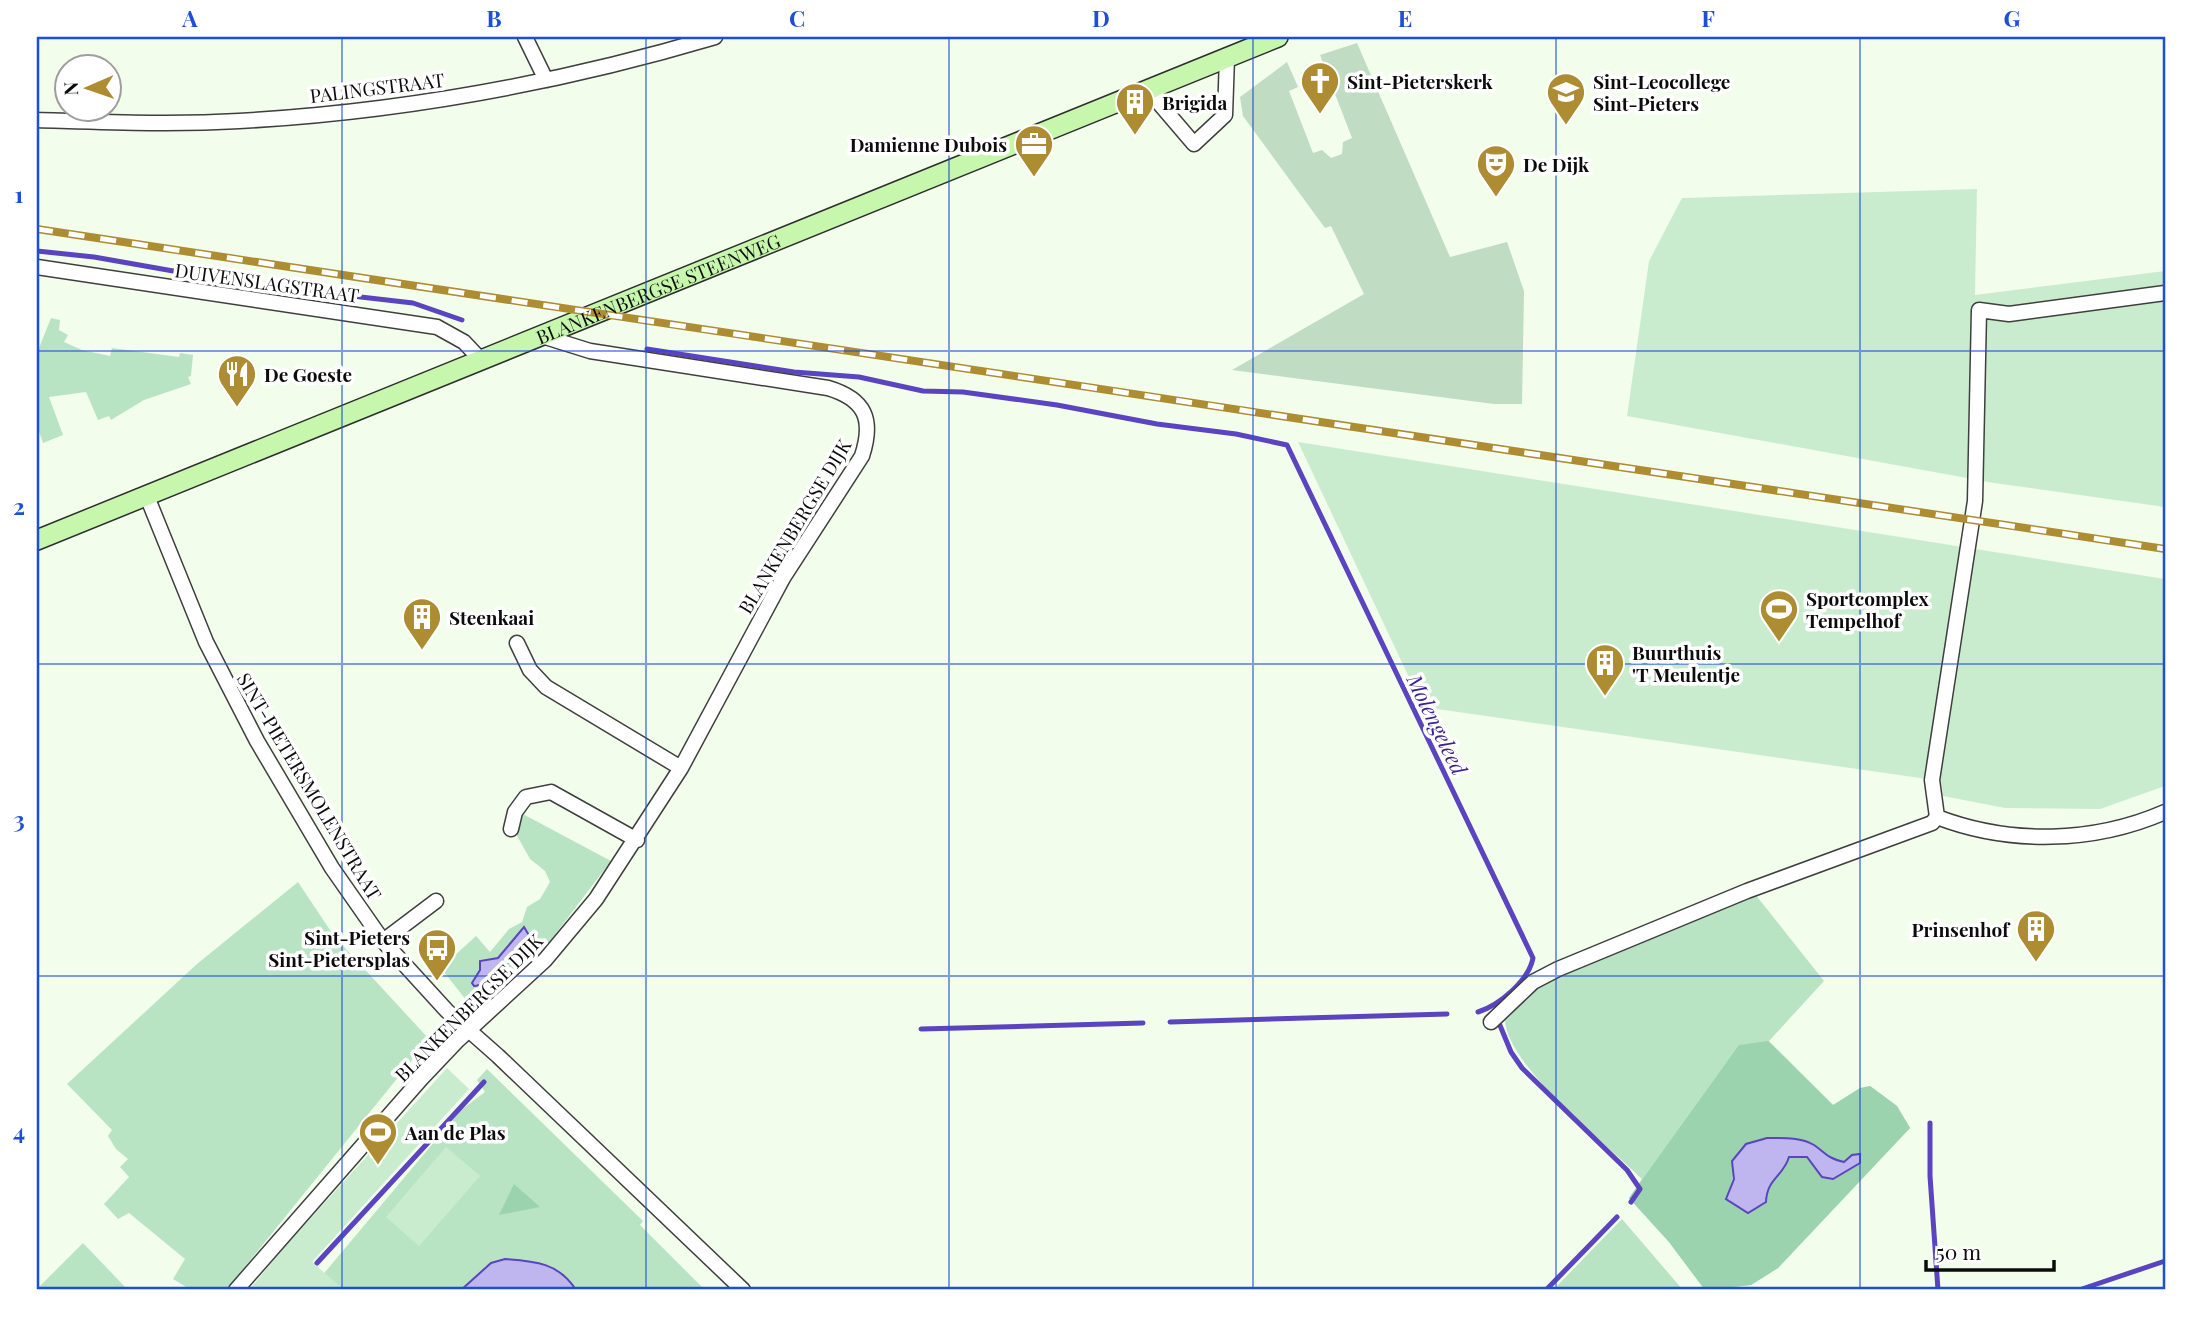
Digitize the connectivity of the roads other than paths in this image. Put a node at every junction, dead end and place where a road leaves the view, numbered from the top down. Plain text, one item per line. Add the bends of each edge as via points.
1 (525, 37) edge
2 (715, 37) edge
3 (1278, 37) edge
4 (1227, 57) junction
5 (546, 80) junction
6 (1146, 89) junction
7 (37, 120) edge
8 (37, 267) edge
9 (2165, 293) edge
10 (542, 336) junction
11 (481, 360) junction
12 (146, 495) junction
13 (37, 540) edge
14 (517, 643) dead end
15 (681, 768) junction
16 (2165, 812) edge
17 (1937, 817) junction
18 (511, 829) dead end
19 (637, 840) junction
20 (436, 901) dead end
21 (383, 941) junction
22 (1491, 1022) dead end
23 (469, 1030) junction
24 (236, 1290) edge
25 (743, 1290) edge

1 - 5 street
2 - 5 street, PALINGSTRAAT
3 - 4 main road, BLANKENBERGSE STEENWEG
4 - 6 main road, BLANKENBERGSE STEENWEG
4 - 6 street via 1225,115 1194,144
5 - 7 street, PALINGSTRAAT via 348,112 252,120
6 - 10 main road, BLANKENBERGSE STEENWEG
8 - 11 street, DUIVENSLAGSTRAAT via 437,327 464,342
9 - 17 street via 2009,314 1979,310 1975,501 1932,780
10 - 11 main road, BLANKENBERGSE STEENWEG
10 - 15 street, BLANKENBERGSE DIJK via 590,351 828,388 847,394 861,406 866,420 868,437 862,456 783,578
11 - 12 main road, BLANKENBERGSE STEENWEG
12 - 13 main road, BLANKENBERGSE STEENWEG
12 - 21 street, SINT-PIETERSMOLENSTRAAT via 206,642 257,741 332,868
14 - 15 street via 530,670 546,687
15 - 19 street, BLANKENBERGSE DIJK
16 - 17 street via 2103,833 2060,838 1983,829
17 - 22 street via 1919,830 1747,891 1558,969 1533,982
18 - 19 street via 515,812 526,797 551,792
19 - 23 street, BLANKENBERGSE DIJK via 545,960
20 - 21 street
21 - 23 street, SINT-PIETERSMOLENSTRAAT
23 - 24 street, BLANKENBERGSE DIJK
23 - 25 street, SINT-PIETERSMOLENSTRAAT

